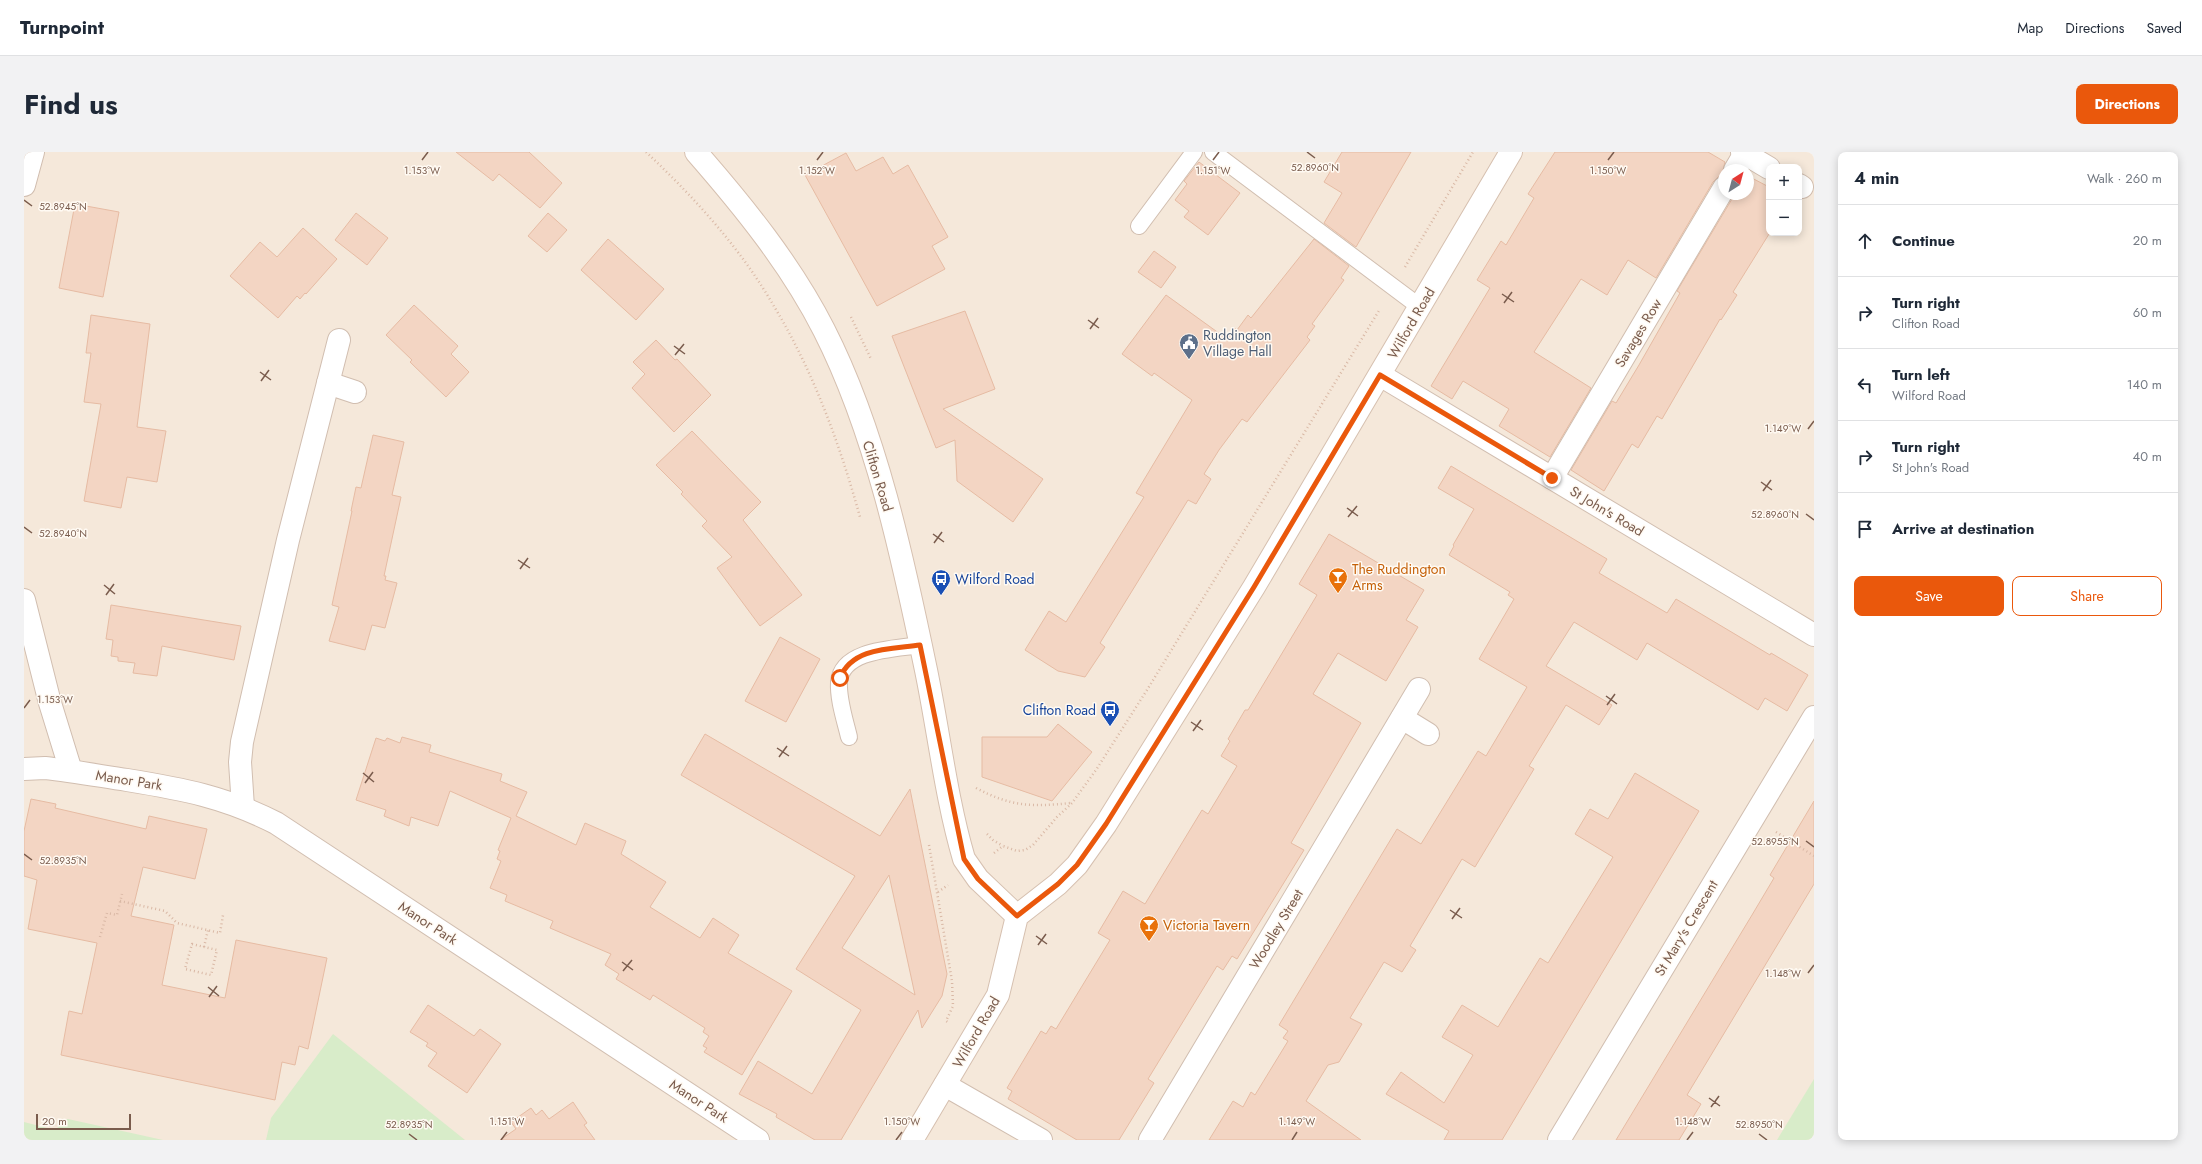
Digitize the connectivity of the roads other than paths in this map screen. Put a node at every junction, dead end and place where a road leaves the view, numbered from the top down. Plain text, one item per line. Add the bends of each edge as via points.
1 (32, 152) edge
2 (696, 152) edge
3 (1194, 152) edge
4 (1213, 152) edge
5 (1511, 152) edge
6 (1741, 158) edge
7 (1766, 167) edge
8 (24, 185) edge
9 (1718, 198) edge
10 (1139, 226) dead end
11 (1420, 307) junction
12 (339, 340) dead end
13 (1380, 375) junction
14 (328, 383) junction
15 (354, 392) dead end
16 (1552, 478) junction
17 (24, 600) edge
18 (1814, 635) edge
19 (920, 645) junction
20 (1420, 688) dead end
21 (1814, 717) edge
22 (1402, 718) junction
23 (1428, 734) dead end
24 (849, 737) dead end
25 (24, 769) edge
26 (71, 771) junction
27 (243, 807) junction
28 (1017, 916) junction
29 (945, 1085) junction
30 (758, 1140) edge
31 (912, 1140) edge
32 (1041, 1140) edge
33 (1150, 1140) edge
34 (1559, 1140) edge

1 - 8 street
2 - 19 street, Clifton Road via 769,241 813,311 838,359 857,407 886,498
3 - 10 lane
4 - 11 lane
5 - 11 street, Wilford Road
6 - 7 street
9 - 16 street, Savages Row
11 - 13 street, Wilford Road
12 - 14 street
13 - 16 street, St John's Road
13 - 28 street, Wilford Road via 1254,587 1106,824 1077,865 1058,884
14 - 15 street
14 - 27 street via 288,540 242,742 240,762
16 - 18 street, St John's Road
17 - 26 street via 50,703
19 - 24 lane via 863,654 845,667 839,684
19 - 28 street, Clifton Road via 959,842 970,870
20 - 22 street, Woodley Street
21 - 34 street, St Mary's Crescent
22 - 23 street
22 - 33 street, Woodley Street
25 - 26 street, Manor Park
26 - 27 street, Manor Park via 179,788
27 - 30 street, Manor Park via 276,823
28 - 29 street, Wilford Road via 998,995
29 - 31 street, Wilford Road
29 - 32 street

